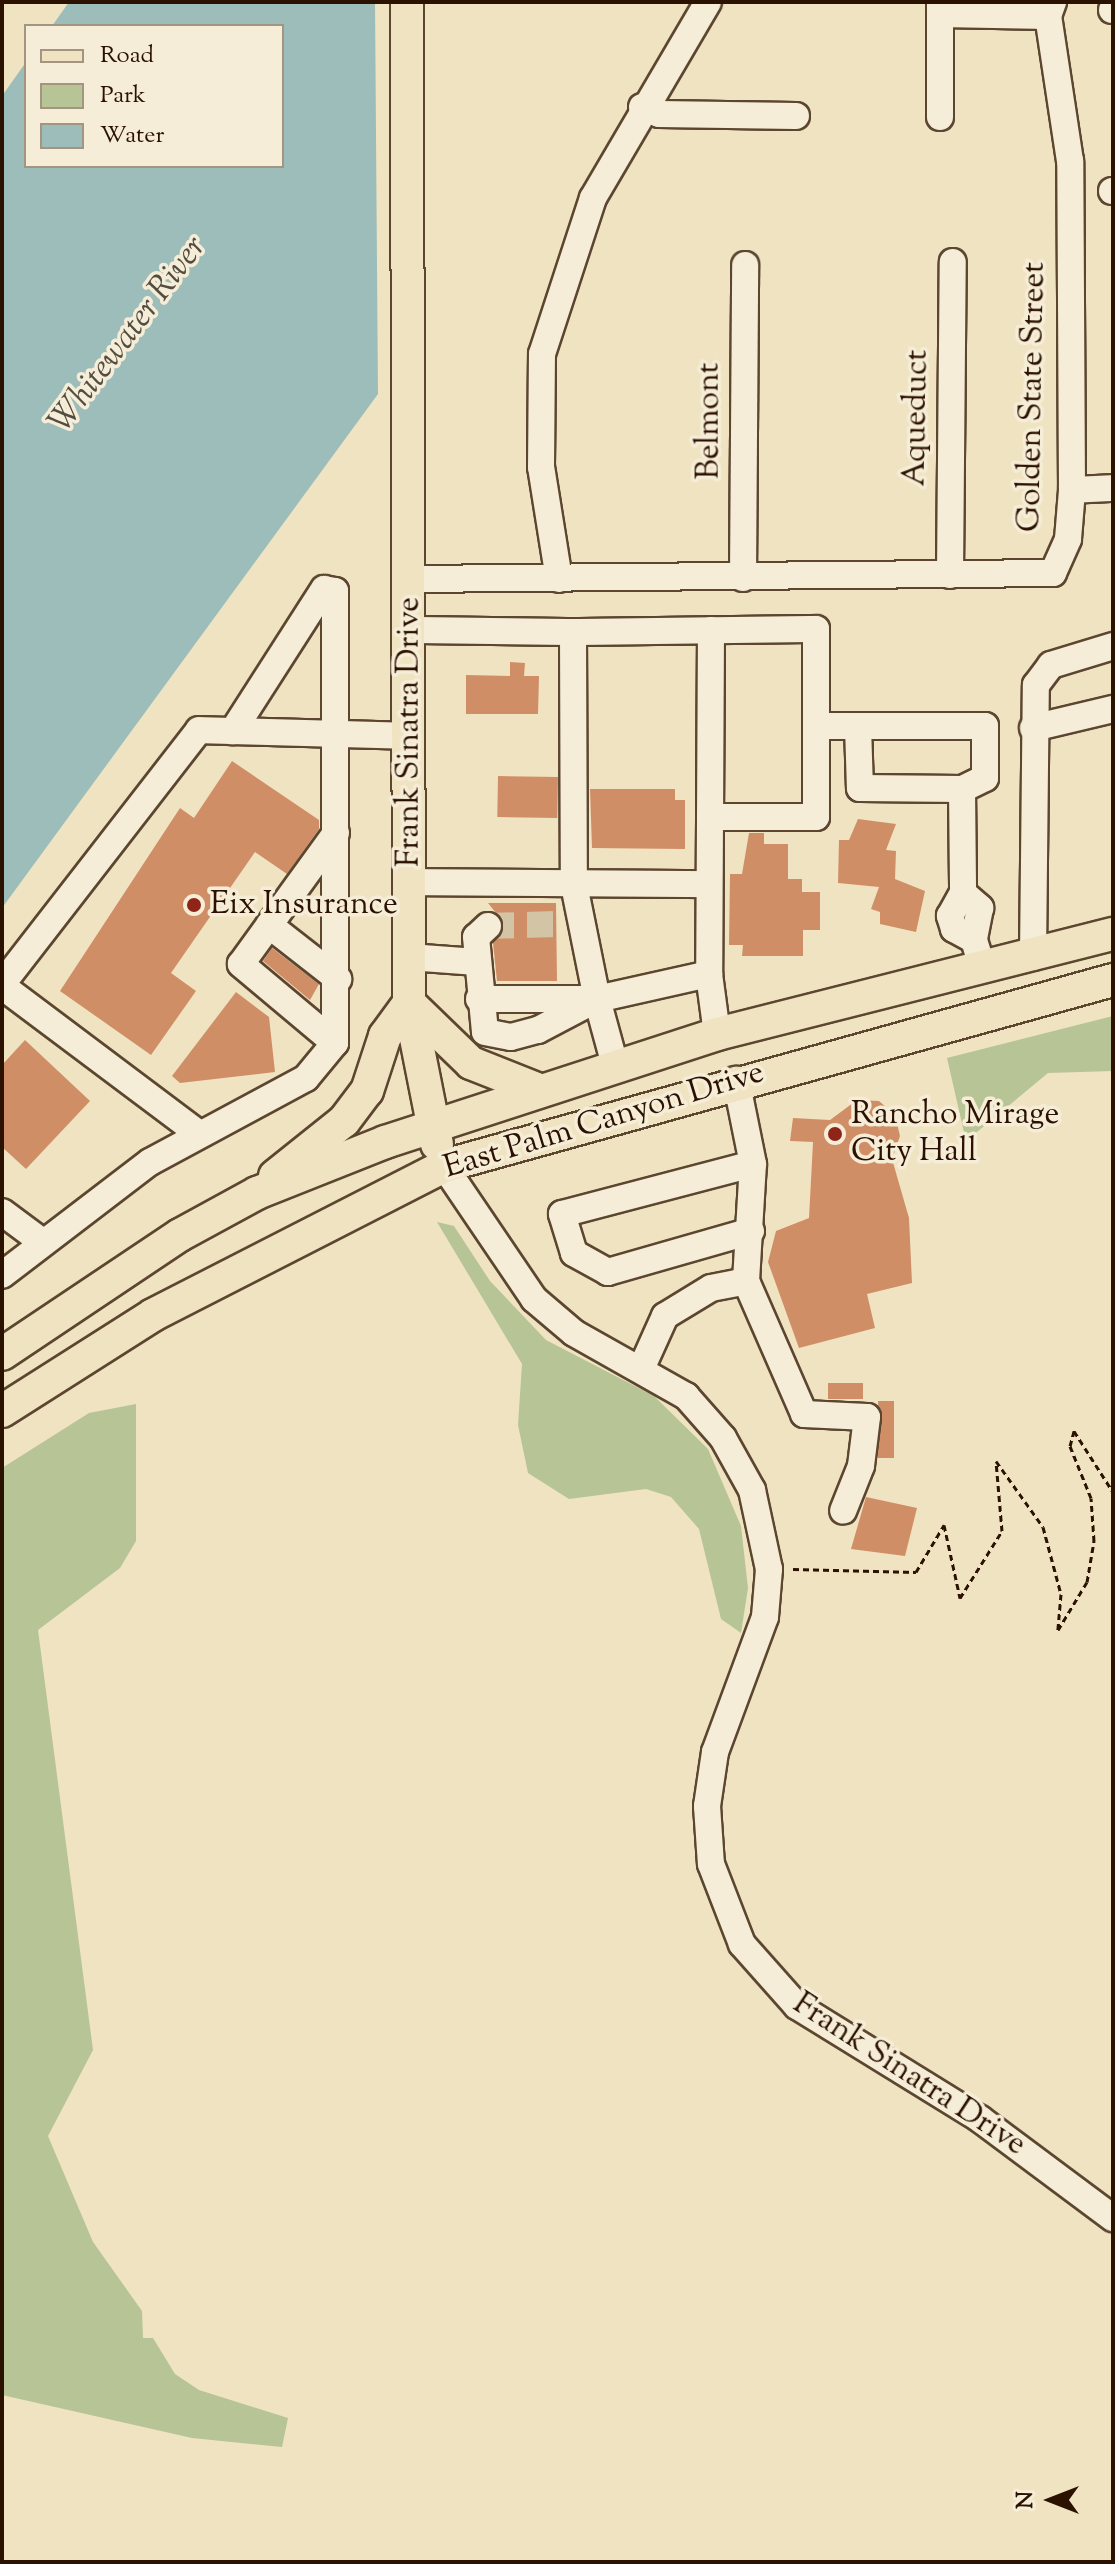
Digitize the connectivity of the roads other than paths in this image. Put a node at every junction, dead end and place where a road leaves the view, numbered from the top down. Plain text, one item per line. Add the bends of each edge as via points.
1 (407, 2) edge
2 (708, 2) edge
3 (940, 8) edge
4 (1051, 9) edge
5 (642, 107) junction
6 (796, 116) dead end
7 (940, 117) dead end
8 (953, 262) dead end
9 (745, 265) dead end
10 (1113, 488) edge
11 (1072, 490) junction
12 (950, 575) junction
13 (743, 578) junction
14 (410, 579) junction
15 (559, 579) junction
16 (411, 630) junction
17 (711, 630) junction
18 (573, 632) junction
19 (1113, 646) edge
20 (1113, 709) edge
21 (816, 726) junction
22 (858, 726) junction
23 (1033, 728) junction
24 (233, 731) junction
25 (336, 735) junction
26 (410, 736) junction
27 (962, 789) junction
28 (710, 817) junction
29 (336, 833) junction
30 (409, 882) junction
31 (709, 884) junction
32 (574, 885) junction
33 (269, 925) junction
34 (488, 926) dead end
35 (1113, 934) edge
36 (979, 955) junction
37 (409, 957) junction
38 (1033, 957) junction
39 (477, 962) junction
40 (709, 974) junction
41 (338, 979) junction
42 (1113, 980) edge
43 (2, 985) edge
44 (479, 999) junction
45 (597, 999) junction
46 (409, 1003) junction
47 (717, 1034) junction
48 (335, 1043) junction
49 (615, 1065) junction
50 (736, 1080) junction
51 (537, 1089) junction
52 (430, 1126) junction
53 (199, 1134) junction
54 (753, 1164) junction
55 (444, 1166) junction
56 (257, 1193) junction
57 (2, 1212) edge
58 (751, 1231) junction
59 (41, 1241) junction
60 (3, 1273) edge
61 (746, 1281) junction
62 (2, 1354) edge
63 (642, 1367) junction
64 (2, 1411) edge
65 (843, 1511) dead end
66 (1113, 2218) edge

1 - 14 main road, Frank Sinatra Drive
2 - 5 street
3 - 4 street
3 - 7 street
4 - 11 street, Golden State Street via 1070,161
5 - 6 street via 659,114
5 - 15 street via 593,198 542,354 541,467
8 - 12 street, Aqueduct
9 - 13 street, Belmont
10 - 11 street
11 - 12 street, Golden State Street via 1068,539 1053,573
12 - 13 street, Golden State Street
13 - 15 street, Golden State Street
14 - 15 street, Golden State Street
14 - 16 main road, Frank Sinatra Drive
16 - 18 street
16 - 26 main road, Frank Sinatra Drive
17 - 18 street
17 - 21 street via 816,629
17 - 28 street
18 - 32 street
19 - 23 street via 1045,671 1036,685
20 - 23 street
21 - 22 street
21 - 28 street via 816,817
22 - 27 street via 860,788
22 - 27 street via 985,726 985,778
23 - 38 street
24 - 25 street
24 - 25 street via 324,589 335,591
24 - 43 street via 199,730
25 - 26 street
25 - 29 street
26 - 30 main road, Frank Sinatra Drive
27 - 36 street via 963,893 980,908
28 - 31 street
29 - 33 street
29 - 41 street
30 - 32 street
30 - 37 main road, Frank Sinatra Drive
31 - 32 street
31 - 40 street
32 - 45 street via 568,924
33 - 41 street
33 - 48 street via 241,964
34 - 39 street via 476,937
35 - 38 main road, East Palm Canyon Drive
36 - 38 main road, East Palm Canyon Drive
36 - 47 main road, East Palm Canyon Drive
37 - 39 street
37 - 46 main road, Frank Sinatra Drive
39 - 44 street
40 - 45 street
40 - 47 street
41 - 48 street
42 - 50 main road, East Palm Canyon Drive
43 - 53 street
44 - 45 street
44 - 45 street via 485,1032 511,1037 568,1018
45 - 49 street
46 - 51 main road via 471,1063
46 - 52 main road, Frank Sinatra Drive
46 - 56 main road via 385,1036 367,1091 344,1121
47 - 49 main road, East Palm Canyon Drive
48 - 53 street via 306,1078
49 - 51 main road, East Palm Canyon Drive
50 - 54 street
50 - 55 main road, East Palm Canyon Drive
51 - 52 main road, East Palm Canyon Drive
52 - 55 main road, Frank Sinatra Drive
52 - 56 main road, East Palm Canyon Drive
53 - 59 street
54 - 58 street
54 - 58 street via 562,1214 574,1253 608,1272
55 - 63 street, Frank Sinatra Drive via 534,1299 574,1333
55 - 64 main road, East Palm Canyon Drive via 153,1315
56 - 62 main road, East Palm Canyon Drive via 180,1235
57 - 59 street
58 - 61 street
59 - 60 street
61 - 63 street via 711,1288 665,1316
61 - 65 street via 804,1414 867,1417 861,1466
63 - 66 street, Frank Sinatra Drive via 696,1406 738,1462 761,1521 769,1569 758,1647 715,1752 707,1806 711,1864 742,1944 797,2006 980,2119

